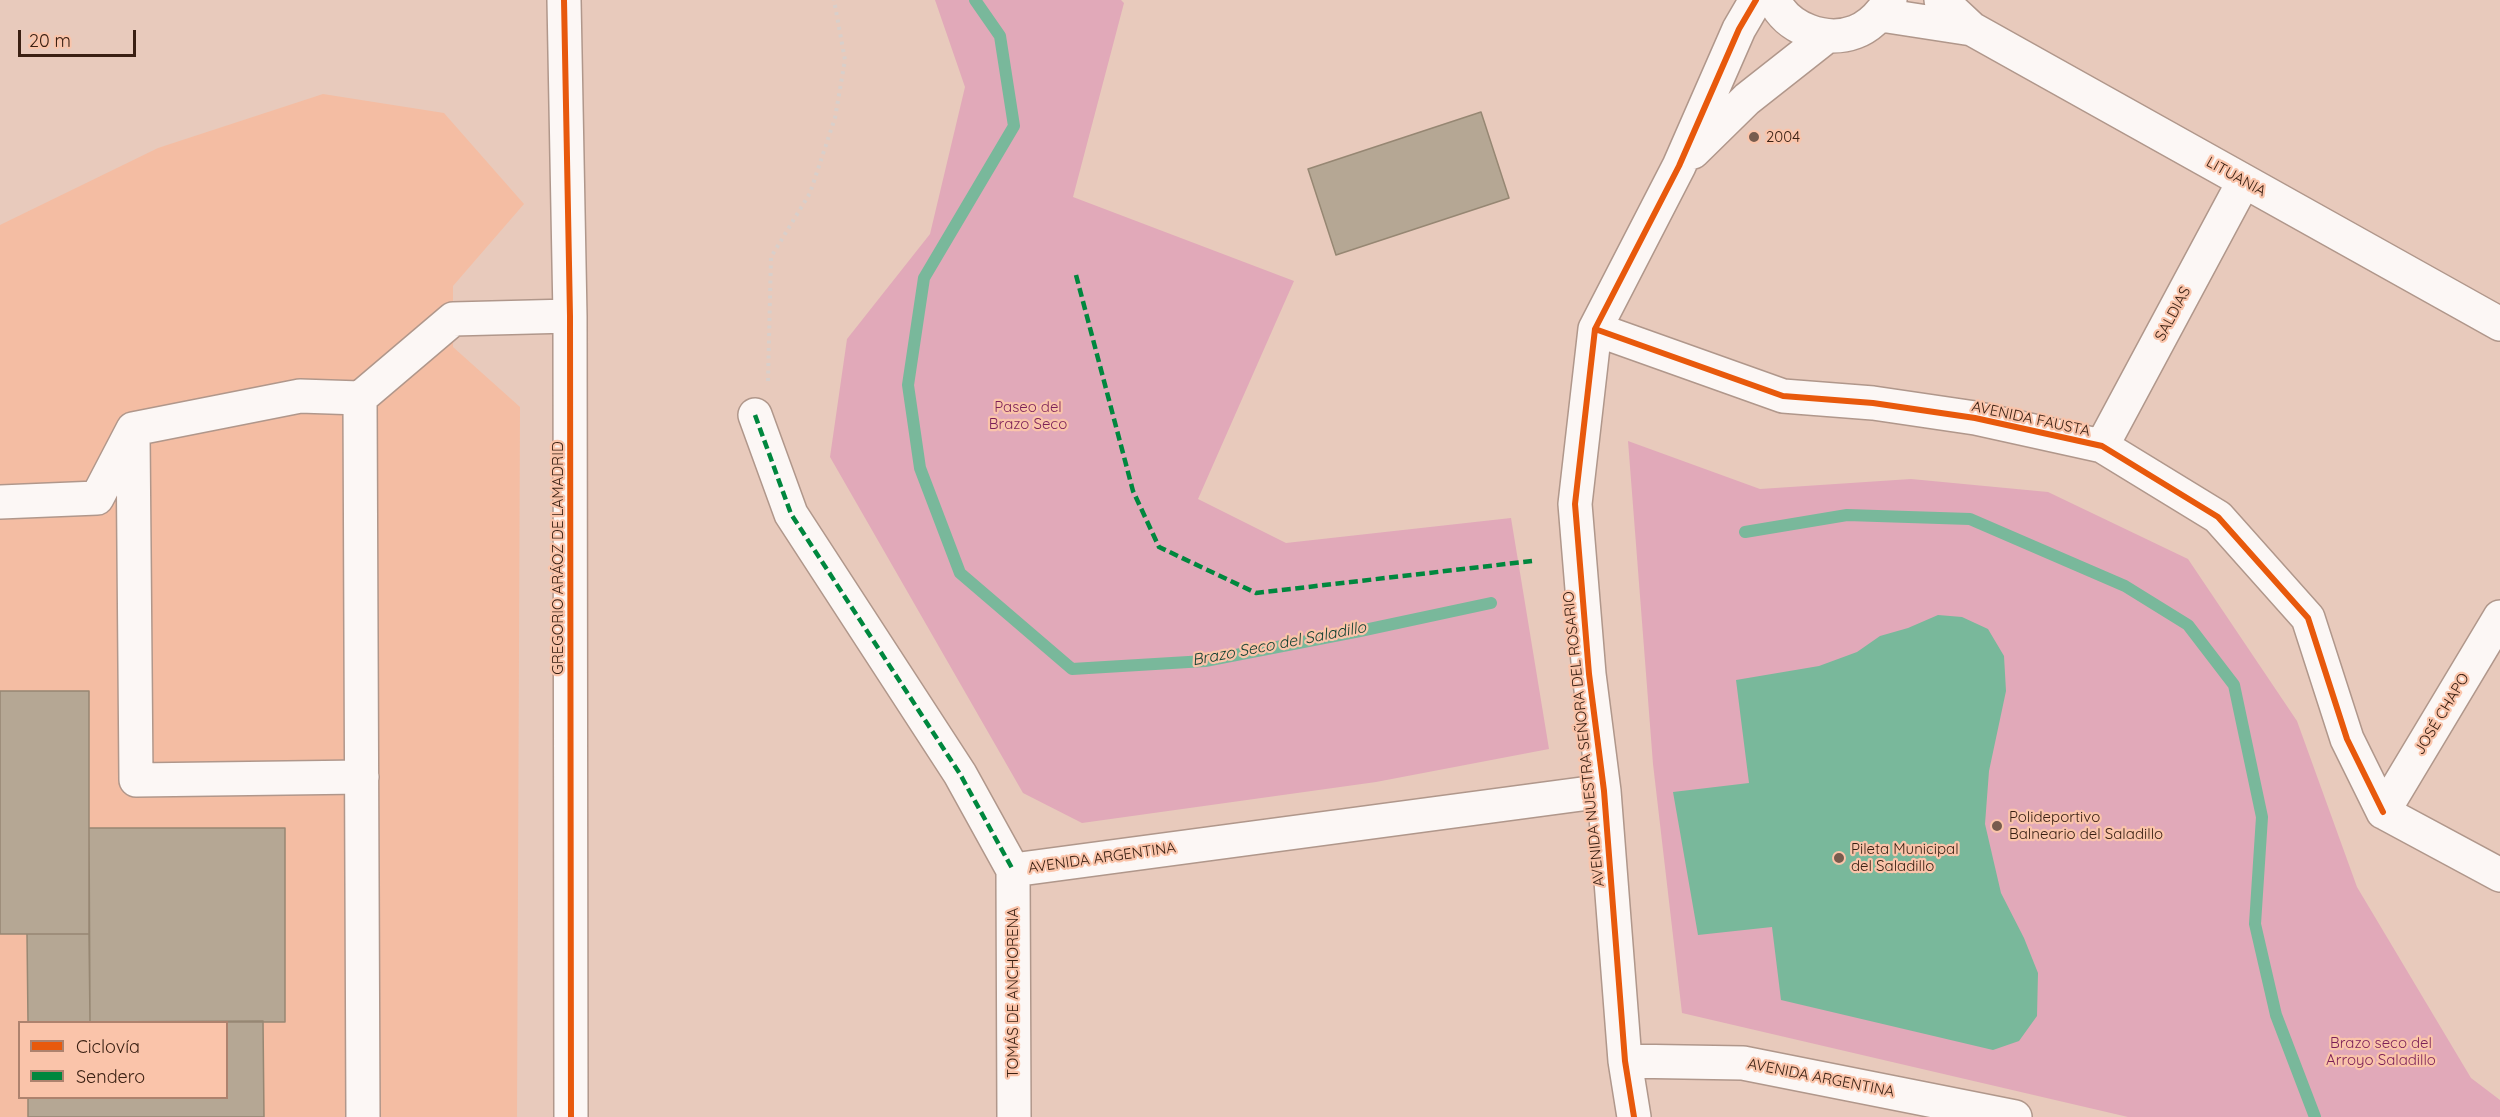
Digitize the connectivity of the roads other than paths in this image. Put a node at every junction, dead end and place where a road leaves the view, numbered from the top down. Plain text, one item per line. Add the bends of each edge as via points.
1 (564, 0) edge
2 (1756, 0) edge
3 (1774, 0) edge
4 (1941, 0) edge
5 (1885, 7) edge
6 (1972, 29) junction
7 (1827, 36) junction
8 (1679, 166) junction
9 (2244, 181) junction
10 (570, 316) junction
11 (2500, 324) edge
12 (1595, 329) junction
13 (360, 398) junction
14 (755, 415) road end
15 (133, 429) junction
16 (2102, 446) junction
17 (0, 502) edge
18 (2500, 617) edge
19 (362, 777) junction
20 (1604, 791) junction
21 (2383, 812) junction
22 (1013, 870) junction
23 (2500, 875) edge
24 (1625, 1061) junction
25 (363, 1117) edge
26 (572, 1117) edge
27 (1014, 1117) edge
28 (1634, 1117) edge
29 (2015, 1117) edge

1 - 10 street, GREGORIO ARÁOZ DE LAMADRID
2 - 8 street, AVENIDA NUESTRA SEÑORA DEL ROSARIO via 1739,29
3 - 7 street via 1778,9 1799,28
4 - 6 street, LITUANIA
5 - 6 street, LITUANIA
5 - 7 street via 1856,32
6 - 9 street, LITUANIA
7 - 8 street, AVENIDA NUESTRA SEÑORA DEL ROSARIO via 1747,99
8 - 12 street, AVENIDA NUESTRA SEÑORA DEL ROSARIO
9 - 11 street, LITUANIA
9 - 16 street, SALDIAS
10 - 13 street via 453,319
10 - 26 street, GREGORIO ARÁOZ DE LAMADRID
12 - 16 street, AVENIDA FAUSTA via 1783,396 1975,418
12 - 20 street, AVENIDA NUESTRA SEÑORA DEL ROSARIO via 1575,504 1589,674
13 - 15 street via 300,396
13 - 19 street
14 - 22 street, AVENIDA ARGENTINA via 791,514 960,774
15 - 17 street via 97,498
15 - 19 street via 136,780
16 - 21 street, AVENIDA FAUSTA via 2218,517 2308,618 2347,739
18 - 21 street, JOSÉ CHAPO
19 - 25 street
20 - 22 street, AVENIDA ARGENTINA
20 - 24 street, AVENIDA NUESTRA SEÑORA DEL ROSARIO
21 - 23 street
22 - 27 street, TOMÁS DE ANCHORENA
24 - 28 street, AVENIDA NUESTRA SEÑORA DEL ROSARIO
24 - 29 street, AVENIDA ARGENTINA via 1743,1063

